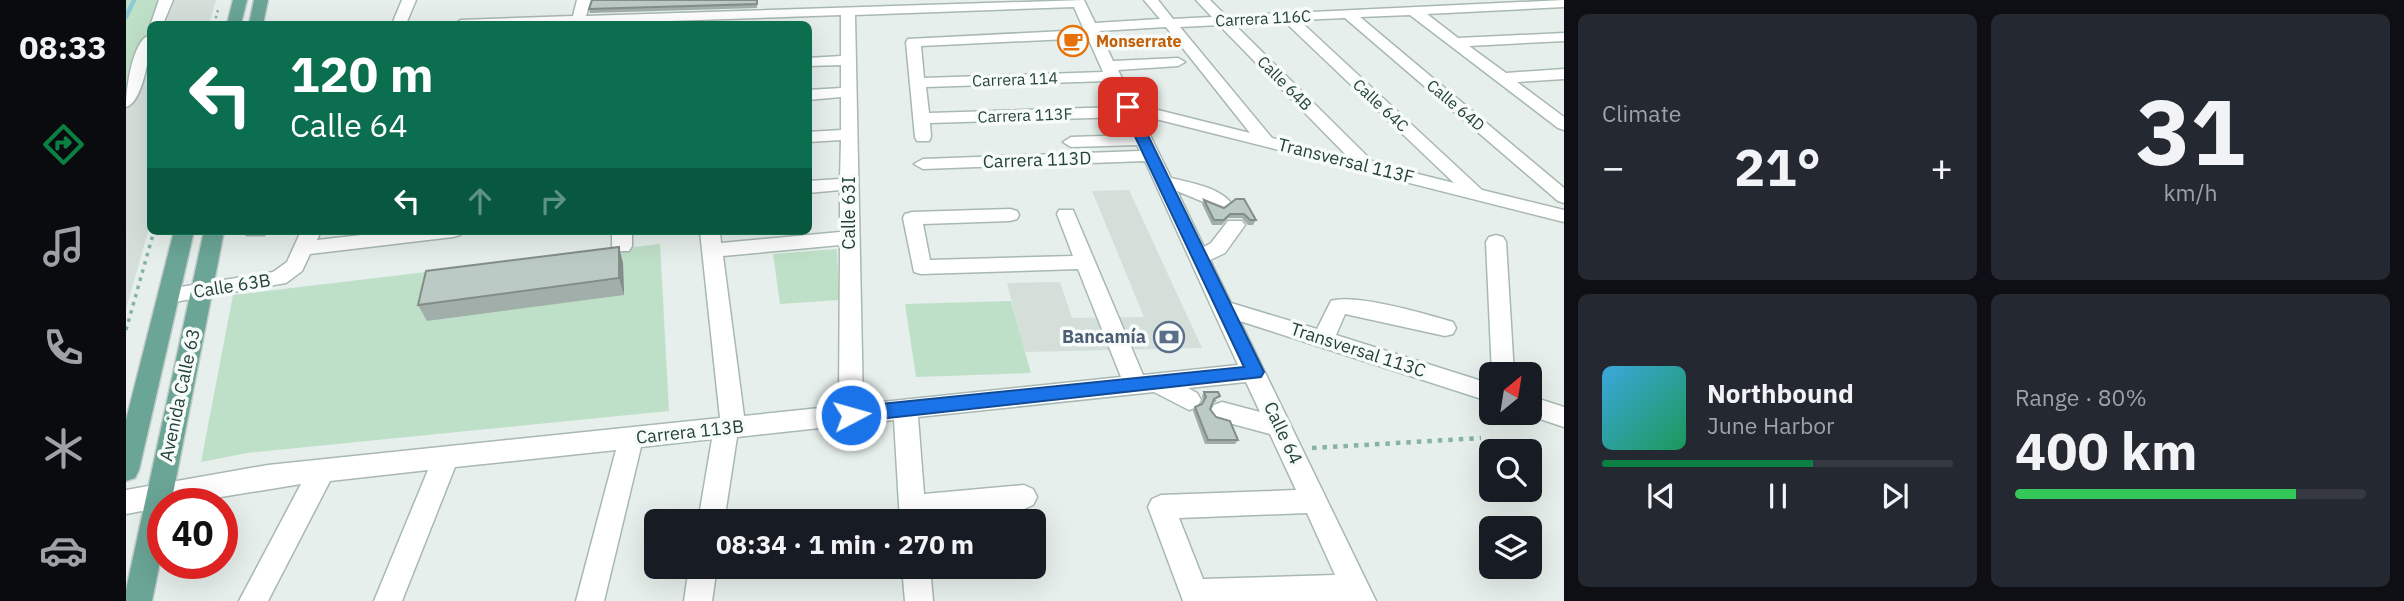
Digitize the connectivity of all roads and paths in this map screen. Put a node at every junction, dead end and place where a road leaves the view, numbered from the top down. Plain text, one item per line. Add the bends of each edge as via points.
1 (166, 0) edge
2 (240, 0) edge
3 (261, 0) edge
4 (409, 0) edge
5 (584, 0) edge
6 (1151, 0) edge
7 (1203, 0) edge
8 (1261, 0) edge
9 (1316, 0) edge
10 (1381, 0) edge
11 (1077, 1) edge
12 (1558, 2) edge
13 (1501, 3) edge
14 (954, 4) edge
15 (1445, 4) edge
16 (848, 11) junction
17 (1413, 11) junction
18 (1395, 12) junction
19 (766, 13) edge
20 (1339, 14) junction
21 (1282, 17) junction
22 (157, 21) edge
23 (235, 21) edge
24 (257, 21) edge
25 (400, 21) edge
26 (578, 21) edge
27 (686, 21) edge
28 (1221, 21) junction
29 (1169, 23) junction
30 (1090, 30) junction
31 (1564, 37) edge
32 (1455, 42) junction
33 (147, 47) edge
34 (848, 60) junction
35 (812, 62) edge
36 (1178, 62) dead end
37 (1110, 71) junction
38 (1564, 74) edge
39 (1503, 78) junction
40 (917, 83) junction
41 (849, 92) junction
42 (812, 95) edge
43 (126, 102) edge
44 (1129, 109) junction
45 (921, 118) junction
46 (1562, 121) edge
47 (849, 135) junction
48 (812, 137) edge
49 (923, 137) dead end
50 (1266, 141) junction
51 (1071, 142) dead end
52 (1147, 148) junction
53 (923, 164) dead end
54 (1367, 166) junction
55 (1163, 182) junction
56 (849, 184) junction
57 (812, 187) edge
58 (1475, 193) junction
59 (1564, 197) edge
60 (1223, 204) edge
61 (1066, 214) dead end
62 (1010, 215) dead end
63 (1564, 215) edge
64 (1235, 225) dead end
65 (153, 235) edge
66 (183, 235) edge
67 (213, 235) edge
68 (389, 235) edge
69 (850, 238) junction
70 (308, 240) edge
71 (711, 240) edge
72 (1496, 242) dead end
73 (1199, 257) junction
74 (1086, 262) junction
75 (202, 291) junction
76 (168, 296) junction
77 (1224, 308) junction
78 (1444, 328) dead end
79 (126, 330) edge
80 (1322, 338) junction
81 (1502, 362) edge
82 (1255, 372) junction
83 (1147, 384) junction
84 (1479, 390) edge
85 (1189, 400) dead end
86 (905, 409) junction
87 (1542, 410) edge
88 (1222, 412) dead end
89 (851, 415) junction
90 (1564, 417) edge
91 (1281, 427) junction
92 (729, 428) junction
93 (631, 438) junction
94 (1481, 438) dead end
95 (446, 457) junction
96 (1295, 458) junction
97 (126, 470) edge
98 (322, 471) junction
99 (161, 488) edge
100 (200, 488) edge
101 (1024, 497) dead end
102 (147, 498) edge
103 (1315, 501) junction
104 (126, 502) edge
105 (713, 509) edge
106 (913, 509) edge
107 (946, 509) edge
108 (147, 556) edge
109 (701, 579) edge
110 (917, 579) edge
111 (1359, 595) edge
112 (138, 601) edge
113 (253, 601) edge
114 (388, 601) edge
115 (590, 601) edge
116 (698, 601) edge
117 (919, 601) edge

1 - 22 street
2 - 23 main road
3 - 24 main road
4 - 25 street
5 - 26 street
6 - 29 street
7 - 28 street, Calle 64B
8 - 21 street, Calle 64C
9 - 20 street, Calle 64D
10 - 18 street
11 - 14 street
11 - 30 street, Calle 64
12 - 13 street, Carrera 116C
13 - 15 street, Carrera 116C
14 - 16 street
15 - 17 street, Carrera 116C
16 - 19 street
16 - 34 street, Calle 63I
17 - 18 street, Carrera 116C
17 - 32 street
18 - 20 street, Carrera 116C
19 - 27 street
20 - 21 street, Carrera 116C
20 - 59 street, Calle 64D
21 - 28 street, Carrera 116C
21 - 58 street, Calle 64C
28 - 29 street, Carrera 116C
28 - 54 street, Calle 64B
29 - 30 street, Carrera 116C
29 - 50 street
30 - 37 street, Calle 64
30 - 40 street, Carrera 116C via 913,42
31 - 32 street
32 - 39 street
33 - 43 street
34 - 35 street
34 - 41 street, Calle 63I
36 - 37 street, Carrera 114
37 - 40 street, Carrera 114
37 - 44 street, Calle 64
38 - 39 street
39 - 46 street
40 - 45 street
41 - 42 street
41 - 47 street, Calle 63I
44 - 45 street, Carrera 113F
44 - 50 street, Transversal 113F
44 - 52 street, Calle 64
45 - 49 street
47 - 48 street
47 - 56 street, Calle 63I
50 - 54 street, Transversal 113F
51 - 52 street
52 - 53 street, Carrera 113D
52 - 55 street, Calle 64
54 - 58 street, Transversal 113F
55 - 60 street via 1198,191
55 - 73 street, Calle 64
56 - 57 street
56 - 69 street, Calle 63I
58 - 63 street, Transversal 113F
61 - 74 street
62 - 74 street via 912,218 921,267
64 - 73 street via 1218,248
65 - 79 path
66 - 76 main road, Avenida Calle 63
67 - 75 main road, Avenida Calle 63
68 - 70 street
69 - 71 street
69 - 89 street, Calle 63I
70 - 75 street, Calle 63B via 295,266 279,278
71 - 92 street
72 - 81 street
73 - 77 street, Calle 64
74 - 83 street
75 - 76 street, Calle 63B
75 - 99 main road, Avenida Calle 63
76 - 97 main road, Avenida Calle 63
77 - 80 street, Transversal 113C
77 - 82 street, Calle 64
78 - 80 street via 1338,306
80 - 84 street, Transversal 113C
82 - 83 street, Carrera 113B
82 - 91 street, Calle 64
83 - 85 street
83 - 86 street, Carrera 113B
86 - 89 street, Carrera 113B
86 - 106 street
87 - 90 street
88 - 91 street
89 - 92 street, Carrera 113B
91 - 96 street, Calle 64
92 - 93 street, Carrera 113B
92 - 105 street
93 - 95 street, Carrera 113B
93 - 115 street
94 - 96 path via 1309,448
95 - 98 street, Carrera 113B
95 - 114 street
96 - 103 street, Calle 64
98 - 100 street, Carrera 113B
98 - 113 street
101 - 107 street
102 - 104 street, Carrera 113B
103 - 111 street, Calle 64
103 - 111 street via 1161,508 1194,593 1279,589
108 - 112 main road, Avenida Calle 63
109 - 116 street
110 - 117 street

